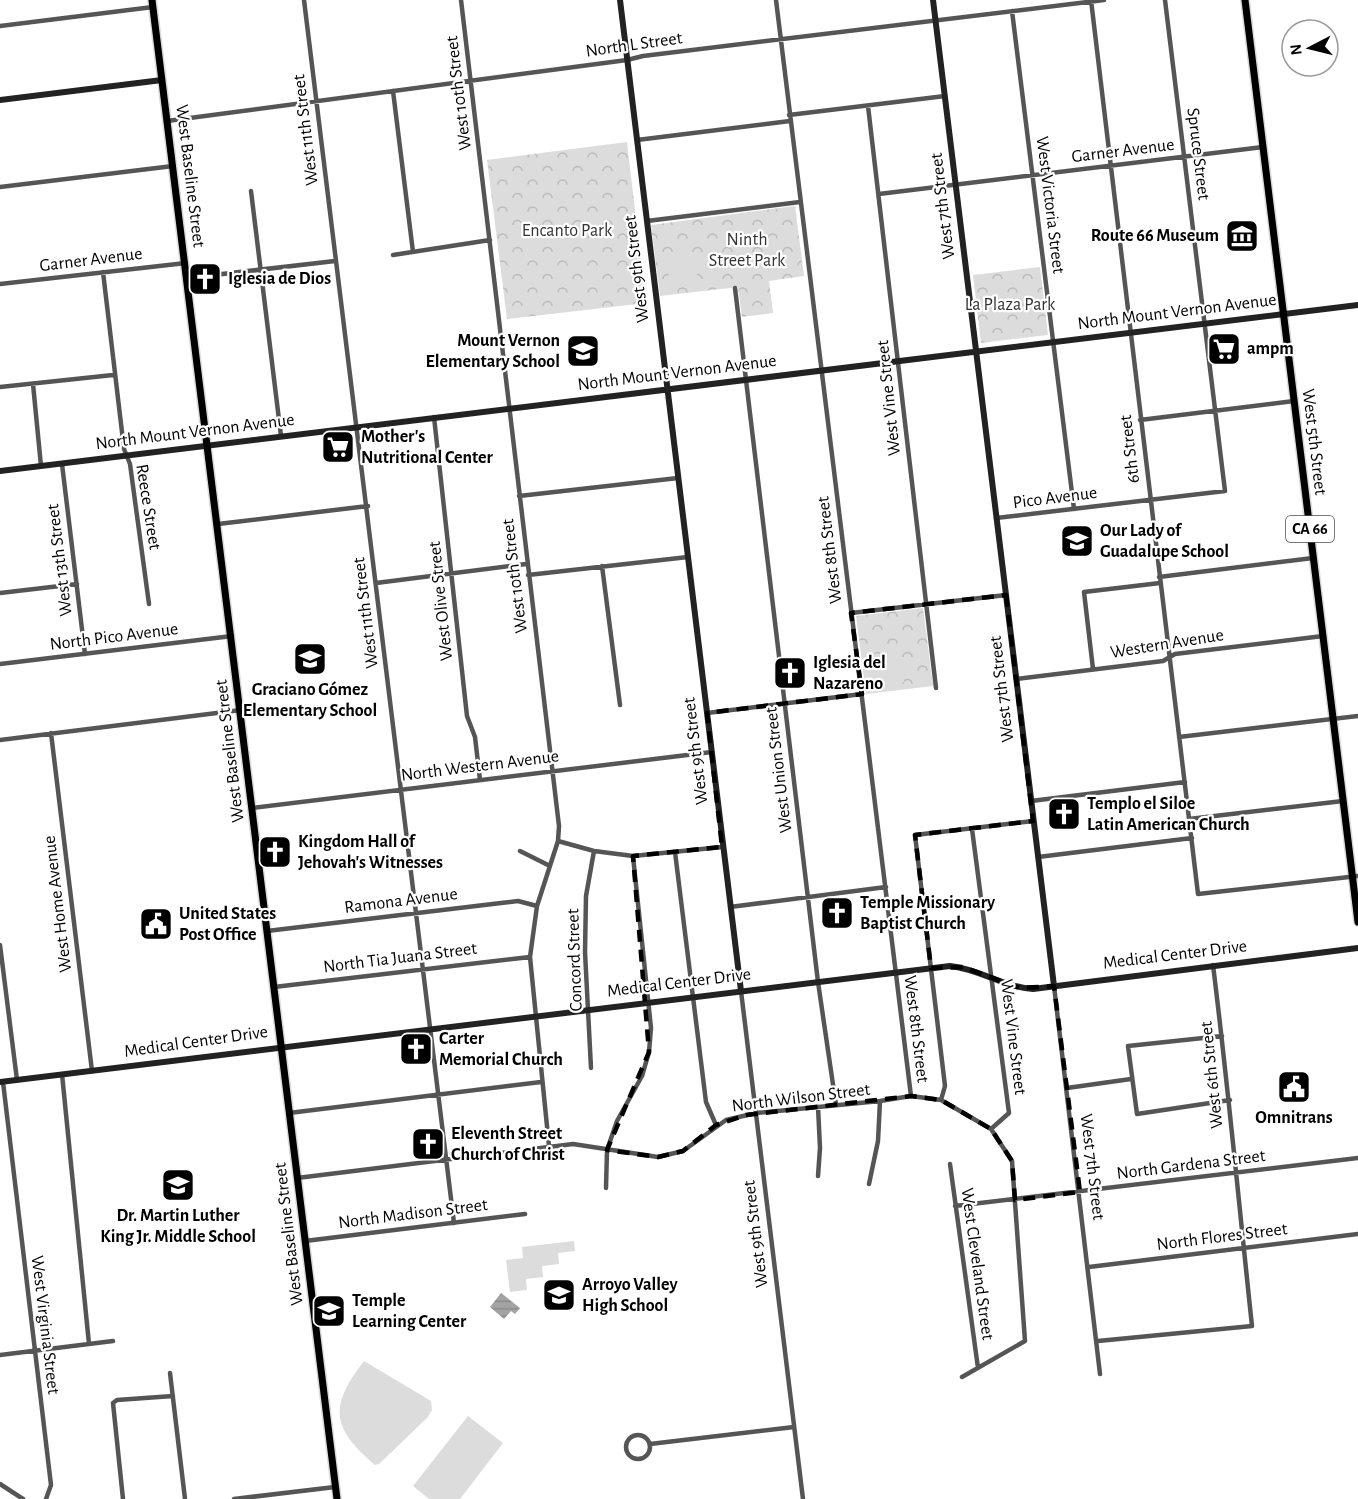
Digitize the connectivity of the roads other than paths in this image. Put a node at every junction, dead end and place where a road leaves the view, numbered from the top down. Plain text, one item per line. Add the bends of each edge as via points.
1 (304, 0) edge
2 (461, 0) edge
3 (620, 0) edge
4 (776, 0) edge
5 (933, 0) edge
6 (1104, 0) edge
7 (1165, 0) edge
8 (1245, 0) edge
9 (1091, 1) edge
10 (153, 4) edge
11 (1012, 11) junction
12 (936, 20) junction
13 (0, 26) edge
14 (781, 39) junction
15 (627, 60) junction
16 (162, 80) junction
17 (471, 80) junction
18 (393, 91) junction
19 (945, 96) junction
20 (0, 100) edge
21 (316, 101) junction
22 (868, 106) junction
23 (790, 118) junction
24 (167, 122) junction
25 (637, 140) junction
26 (1263, 147) junction
27 (1184, 157) junction
28 (173, 166) junction
29 (1108, 166) junction
30 (1033, 176) junction
31 (956, 185) junction
32 (0, 187) edge
33 (251, 190) dead end
34 (879, 194) junction
35 (800, 202) junction
36 (647, 220) junction
37 (490, 240) junction
38 (413, 252) junction
39 (393, 255) dead end
40 (335, 261) junction
41 (186, 263) junction
42 (261, 269) junction
43 (103, 272) junction
44 (188, 278) junction
45 (0, 284) edge
46 (735, 288) dead end
47 (1358, 305) edge
48 (1283, 315) junction
49 (1205, 324) junction
50 (1129, 333) junction
51 (1054, 342) junction
52 (975, 352) junction
53 (899, 361) junction
54 (821, 370) junction
55 (113, 375) junction
56 (746, 379) junction
57 (33, 384) junction
58 (0, 387) edge
59 (667, 389) junction
60 (1294, 401) junction
61 (510, 408) junction
62 (1215, 412) junction
63 (434, 417) junction
64 (1140, 420) junction
65 (358, 427) junction
66 (281, 436) junction
67 (208, 445) junction
68 (127, 456) junction
69 (62, 464) junction
70 (41, 466) junction
71 (0, 471) edge
72 (678, 478) junction
73 (1225, 491) joint
74 (519, 496) junction
75 (1149, 500) junction
76 (368, 506) junction
77 (1074, 509) junction
78 (996, 518) junction
79 (218, 524) junction
80 (688, 557) junction
81 (1314, 558) junction
82 (526, 564) junction
83 (602, 566) junction
84 (451, 574) junction
85 (528, 575) junction
86 (1159, 577) junction
87 (376, 583) junction
88 (77, 584) junction
89 (1160, 584) junction
90 (0, 593) edge
91 (1006, 595) junction
92 (148, 604) dead end
93 (926, 606) junction
94 (851, 613) junction
95 (232, 636) junction
96 (1323, 636) junction
97 (85, 654) junction
98 (1169, 657) junction
99 (0, 664) edge
100 (1093, 669) junction
101 (1016, 679) junction
102 (936, 688) dead end
103 (862, 694) junction
104 (785, 704) junction
105 (620, 705) dead end
106 (241, 710) junction
107 (707, 713) junction
108 (1358, 716) edge
109 (1333, 719) junction
110 (51, 733) junction
111 (1179, 737) junction
112 (0, 740) edge
113 (712, 752) junction
114 (552, 771) junction
115 (480, 780) junction
116 (1185, 782) junction
117 (401, 789) junction
118 (1031, 801) junction
119 (1343, 801) junction
120 (252, 808) junction
121 (1189, 819) junction
122 (1033, 820) junction
123 (972, 829) junction
124 (1192, 838) junction
125 (558, 841) junction
126 (722, 847) junction
127 (520, 851) dead end
128 (594, 851) junction
129 (675, 852) junction
130 (633, 856) junction
131 (1038, 857) junction
132 (548, 865) junction
133 (1355, 876) edge
134 (886, 886) junction
135 (807, 897) junction
136 (537, 906) junction
137 (730, 907) junction
138 (416, 914) junction
139 (1358, 922) edge
140 (267, 931) junction
141 (0, 945) edge
142 (1358, 948) edge
143 (530, 957) junction
144 (1213, 965) junction
145 (423, 968) junction
146 (931, 968) junction
147 (895, 972) junction
148 (992, 978) junction
149 (818, 982) junction
150 (1054, 986) junction
151 (274, 987) junction
152 (741, 991) junction
153 (692, 996) junction
154 (648, 1002) junction
155 (590, 1008) junction
156 (534, 1016) junction
157 (430, 1029) junction
158 (1222, 1036) junction
159 (281, 1046) junction
160 (591, 1068) dead end
161 (92, 1071) junction
162 (62, 1074) junction
163 (1131, 1079) junction
164 (16, 1080) junction
165 (2, 1082) edge
166 (542, 1082) junction
167 (1067, 1088) junction
168 (438, 1094) junction
169 (911, 1096) junction
170 (941, 1100) junction
171 (1230, 1100) junction
172 (880, 1101) junction
173 (836, 1105) junction
174 (818, 1107) junction
175 (289, 1113) junction
176 (756, 1113) junction
177 (716, 1125) junction
178 (991, 1129) junction
179 (549, 1146) junction
180 (607, 1150) junction
181 (1358, 1158) edge
182 (446, 1159) junction
183 (950, 1164) dead end
184 (1235, 1173) junction
185 (818, 1176) dead end
186 (297, 1178) junction
187 (869, 1184) dead end
188 (606, 1188) dead end
189 (1080, 1192) junction
190 (1015, 1200) junction
191 (956, 1206) junction
192 (525, 1214) dead end
193 (454, 1222) junction
194 (1358, 1234) edge
195 (305, 1241) junction
196 (1244, 1248) junction
197 (1089, 1267) junction
198 (113, 1341) dead end
199 (1098, 1341) junction
200 (89, 1344) junction
201 (33, 1351) junction
202 (0, 1355) edge
203 (978, 1368) junction
204 (170, 1373) dead end
205 (1100, 1374) dead end
206 (962, 1377) dead end
207 (173, 1396) junction
208 (794, 1427) junction
209 (650, 1444) junction
210 (0, 1484) edge
211 (335, 1486) junction
212 (23, 1499) edge
213 (46, 1499) edge
214 (123, 1499) edge
215 (185, 1499) edge
216 (234, 1499) edge
217 (336, 1499) edge
218 (803, 1499) edge

1 - 21 street, West 11th Street
2 - 17 street, West 10th Street
3 - 15 street, West 9th Street
4 - 14 street, West 8th Street
5 - 12 street, West 7th Street
6 - 9 street, North L Street
7 - 27 street, Spruce Street
8 - 26 main road, West 5th Street / CA 66
9 - 11 street, North L Street
9 - 29 street, 6th Street
10 - 13 street
10 - 16 main road, West Baseline Street
11 - 12 street, North L Street
11 - 30 street, West Victoria Street
12 - 14 street, North L Street
12 - 19 street, West 7th Street
14 - 15 street, North L Street
14 - 23 street, West 8th Street
15 - 17 street, North L Street
15 - 25 street, West 9th Street
16 - 20 street
16 - 24 main road, West Baseline Street
17 - 18 street, North L Street
17 - 37 street, West 10th Street
18 - 21 street, North L Street
18 - 38 street
19 - 22 street
19 - 31 street, West 7th Street
21 - 24 street, North L Street
21 - 40 street, West 11th Street
22 - 23 street
22 - 34 street, West Vine Street
23 - 25 street
23 - 35 street, West 8th Street
24 - 28 main road, West Baseline Street
25 - 36 street, West 9th Street
26 - 27 street, Garner Avenue
26 - 48 main road, West 5th Street / CA 66
27 - 29 street, Garner Avenue
27 - 49 street, Spruce Street
28 - 32 street
28 - 41 main road, West Baseline Street
29 - 30 street, Garner Avenue
29 - 50 street, 6th Street
30 - 31 street, Garner Avenue
30 - 51 street, West Victoria Street
31 - 34 street, Garner Avenue
31 - 52 street, West 7th Street
33 - 42 street
34 - 53 street, West Vine Street
35 - 36 street
35 - 54 street, West 8th Street
36 - 59 street, West 9th Street
37 - 38 street
37 - 61 street, West 10th Street
38 - 39 street
40 - 42 street
40 - 65 street, West 11th Street
41 - 43 street, Garner Avenue
41 - 44 main road, West Baseline Street
42 - 44 street
42 - 66 street
43 - 45 street, Garner Avenue
43 - 55 street, Reece Street
44 - 67 main road, West Baseline Street
46 - 56 street, West Union Street
47 - 48 street, North Mount Vernon Avenue
48 - 49 street, North Mount Vernon Avenue
48 - 60 main road, West 5th Street / CA 66
49 - 50 street, North Mount Vernon Avenue
49 - 62 street, Spruce Street
50 - 51 street, North Mount Vernon Avenue
50 - 64 street, 6th Street
51 - 52 street, North Mount Vernon Avenue
51 - 77 street, West Victoria Street
52 - 53 street, North Mount Vernon Avenue
52 - 78 street, West 7th Street
53 - 54 street, North Mount Vernon Avenue
53 - 93 street, West Vine Street
54 - 56 street, North Mount Vernon Avenue
54 - 94 street, West 8th Street
55 - 57 street
55 - 68 street, Reece Street
56 - 59 street, North Mount Vernon Avenue
56 - 104 street, West Union Street
57 - 58 street
57 - 70 street
59 - 61 street, North Mount Vernon Avenue
59 - 72 street, West 9th Street
60 - 62 street
60 - 81 main road, West 5th Street / CA 66
61 - 63 street, North Mount Vernon Avenue
61 - 74 street, West 10th Street
62 - 64 street
62 - 73 street, Spruce Street
63 - 65 street, North Mount Vernon Avenue
63 - 84 street, West Olive Street
64 - 75 street, 6th Street
65 - 66 street, North Mount Vernon Avenue
65 - 76 street, West 11th Street
66 - 67 street, North Mount Vernon Avenue
67 - 68 street, North Mount Vernon Avenue
67 - 79 main road, West Baseline Street
68 - 69 street, North Mount Vernon Avenue
68 - 92 street, Reece Street
69 - 70 street, North Mount Vernon Avenue
69 - 88 street, West 13th Street
70 - 71 street, North Mount Vernon Avenue
72 - 74 street
72 - 80 street, West 9th Street
73 - 75 street, Pico Avenue
74 - 82 street, West 10th Street
75 - 77 street, Pico Avenue
75 - 86 street, 6th Street
76 - 79 street
76 - 87 street, West 11th Street
77 - 78 street, Pico Avenue
78 - 91 street, West 7th Street
79 - 95 main road, West Baseline Street
80 - 83 street
80 - 107 street, West 9th Street
81 - 86 street
81 - 96 main road, West 5th Street / CA 66
82 - 84 street
82 - 85 street, West 10th Street
83 - 85 street
83 - 105 street
84 - 87 street
84 - 115 street, West Olive Street via 467,716 475,737
85 - 114 street, West 10th Street
86 - 89 street, 6th Street
87 - 117 street, West 11th Street
88 - 90 street
88 - 97 street, West 13th Street
89 - 98 street, 6th Street
89 - 100 street via 1084,592
91 - 93 street
91 - 101 street, West 7th Street
93 - 94 street
93 - 102 street, West Vine Street
94 - 103 street, West 8th Street
95 - 97 street, North Pico Avenue
95 - 106 main road, West Baseline Street
96 - 98 street, Western Avenue
96 - 109 main road, West 5th Street / CA 66
97 - 99 street, North Pico Avenue
98 - 100 street, Western Avenue via 1163,661
98 - 111 street, 6th Street
100 - 101 street, Western Avenue
101 - 118 street, West 7th Street
103 - 104 street
103 - 134 street, West 8th Street
104 - 107 street
104 - 135 street, West Union Street
106 - 110 street
106 - 120 main road, West Baseline Street
107 - 113 street, West 9th Street
108 - 109 street
109 - 111 street
109 - 119 main road, West 5th Street / CA 66
110 - 112 street
110 - 161 street, West Home Avenue
111 - 116 street, 6th Street
113 - 114 street, North Western Avenue
113 - 126 street, West 9th Street
114 - 115 street, North Western Avenue
114 - 125 street, West 10th Street
115 - 117 street, North Western Avenue
116 - 118 street
116 - 121 street, 6th Street
117 - 120 street, North Western Avenue
117 - 138 street, West 11th Street
118 - 122 street, West 7th Street
119 - 121 street
119 - 133 main road, West 5th Street / CA 66
120 - 140 main road, West Baseline Street
121 - 124 street, 6th Street
122 - 123 street
122 - 131 street, West 7th Street
123 - 146 street via 915,835
123 - 148 street, West Vine Street
124 - 131 street
124 - 133 street, 6th Street via 1198,894
125 - 128 street
125 - 132 street, West 10th Street
126 - 129 street
126 - 137 street, West 9th Street
127 - 132 street
128 - 130 street
128 - 155 street, Concord Street via 586,907
129 - 130 street
129 - 153 street
130 - 154 street
131 - 150 street, West 7th Street
132 - 136 street, West 10th Street
133 - 139 main road, West 5th Street / CA 66
134 - 135 street
134 - 147 street, West 8th Street
135 - 137 street
135 - 149 street, West Union Street
136 - 138 street, Ramona Avenue via 518,901
136 - 143 street, West 10th Street
137 - 152 street, West 9th Street
138 - 140 street, Ramona Avenue
138 - 145 street, West 11th Street
140 - 151 main road, West Baseline Street
141 - 164 street
142 - 144 street, Medical Center Drive
143 - 145 street, North Tia Juana Street
143 - 156 street, West 10th Street
144 - 150 street, Medical Center Drive
144 - 158 street, West 6th Street
145 - 151 street, North Tia Juana Street
145 - 157 street, West 11th Street
146 - 147 street, Medical Center Drive
146 - 148 street, Medical Center Drive via 963,967
146 - 170 street via 945,1086
147 - 149 street, Medical Center Drive
147 - 169 street, West 8th Street
148 - 150 street, Medical Center Drive via 1020,988
148 - 178 street, West Vine Street via 1009,1113
149 - 152 street, Medical Center Drive
149 - 173 street, West Union Street
150 - 167 street, West 7th Street
151 - 159 main road, West Baseline Street
152 - 153 street, Medical Center Drive
152 - 176 street, West 9th Street
153 - 154 street, Medical Center Drive
153 - 177 street via 706,1102
154 - 155 street, Medical Center Drive
154 - 180 street via 649,1052 642,1076 617,1120
155 - 156 street, Medical Center Drive
155 - 160 street, Concord Street
156 - 157 street, Medical Center Drive
156 - 166 street, West 10th Street
157 - 159 street, Medical Center Drive
157 - 168 street, West 11th Street
158 - 163 street via 1128,1046
158 - 171 street, West 6th Street
159 - 161 street, Medical Center Drive
159 - 175 main road, West Baseline Street
161 - 162 street, Medical Center Drive
162 - 164 street, Medical Center Drive
162 - 200 street
163 - 167 street
163 - 171 street via 1137,1114
164 - 165 street, Medical Center Drive
165 - 201 street, West Virginia Street
166 - 168 street
166 - 179 street, West 10th Street
167 - 189 street, West 7th Street
168 - 175 street
168 - 182 street, West 11th Street
169 - 170 street, North Wilson Street
169 - 172 street, North Wilson Street
170 - 178 street, North Wilson Street
171 - 184 street, West 6th Street
172 - 173 street, North Wilson Street
172 - 187 street via 878,1141
173 - 174 street, North Wilson Street
174 - 176 street, North Wilson Street
174 - 185 street
175 - 186 main road, West Baseline Street
176 - 177 street, North Wilson Street
176 - 208 street, West 9th Street
177 - 180 street, North Wilson Street via 683,1151 658,1157
178 - 190 street via 1012,1161
179 - 180 street, North Wilson Street via 573,1144
179 - 182 street, North Wilson Street
180 - 188 street
181 - 184 street, North Gardena Street
182 - 186 street, North Wilson Street
182 - 193 street, West 11th Street
183 - 191 street, West Cleveland Street
184 - 189 street, North Gardena Street
184 - 196 street, West 6th Street
186 - 195 main road, West Baseline Street
189 - 190 street, North Gardena Street
189 - 197 street, West 7th Street
190 - 191 street, North Gardena Street
190 - 203 street via 1025,1341
191 - 203 street, West Cleveland Street
192 - 193 street, North Madison Street
193 - 195 street, North Madison Street
194 - 196 street, North Flores Street
195 - 211 main road, West Baseline Street
196 - 197 street, North Flores Street
196 - 199 street, West 6th Street via 1252,1326
197 - 199 street, West 7th Street
198 - 200 street
199 - 205 street, West 7th Street
200 - 201 street
201 - 202 street
201 - 213 street, West Virginia Street via 51,1485
203 - 206 street
204 - 207 street
207 - 214 street via 113,1403
207 - 215 street
208 - 209 street
208 - 218 street, West 9th Street
209 - 209 street via 645,1436 636,1435 628,1440 626,1449 631,1457 640,1459 648,1454
210 - 212 street
211 - 216 street
211 - 217 main road, West Baseline Street

